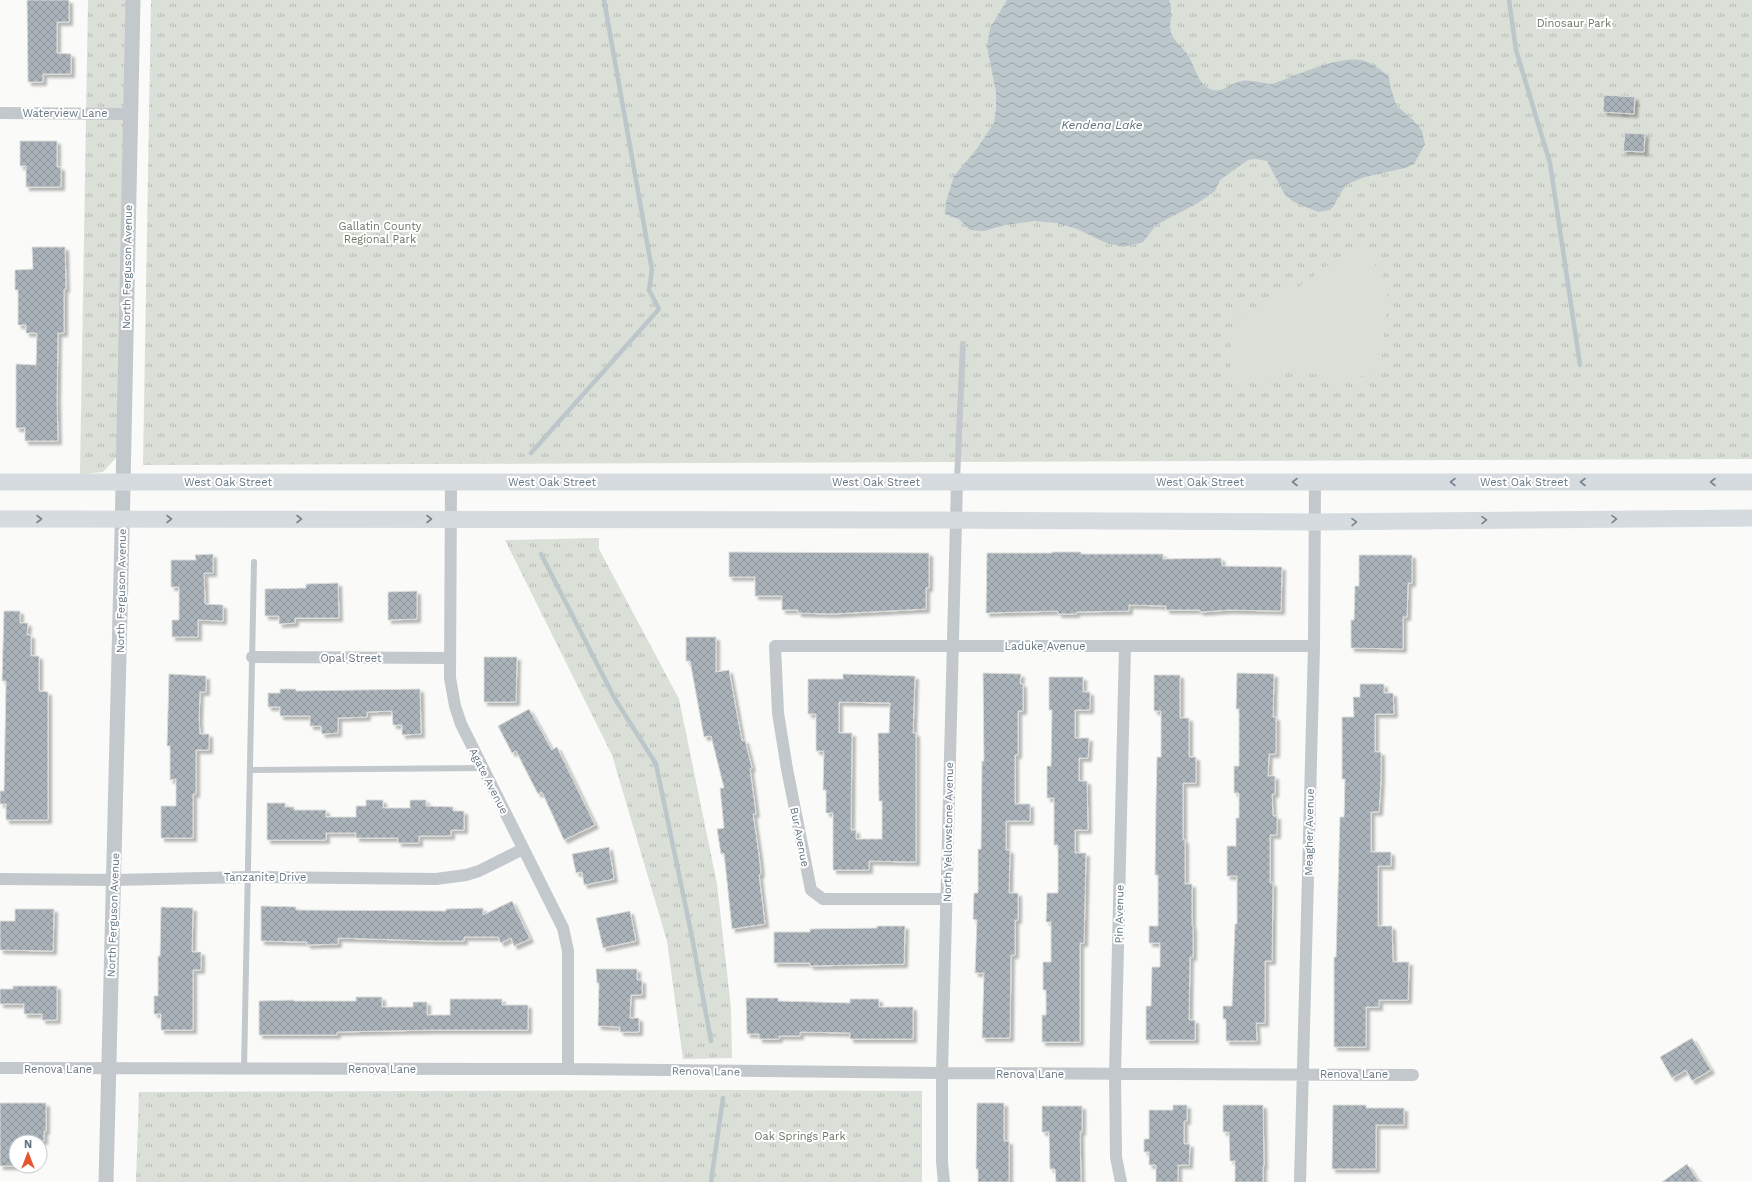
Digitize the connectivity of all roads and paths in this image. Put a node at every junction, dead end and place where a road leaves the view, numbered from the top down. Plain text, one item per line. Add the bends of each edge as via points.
1 (133, 0) edge
2 (0, 112) edge
3 (130, 114) junction
4 (962, 344) dead end
5 (0, 482) edge
6 (123, 482) junction
7 (451, 482) junction
8 (957, 482) junction
9 (1315, 482) junction
10 (1752, 482) edge
11 (1752, 512) edge
12 (122, 518) junction
13 (1718, 518) junction
14 (1752, 518) edge
15 (0, 519) edge
16 (450, 519) junction
17 (955, 520) junction
18 (1315, 522) junction
19 (254, 562) dead end
20 (775, 646) joint
21 (952, 646) junction
22 (1125, 646) junction
23 (1314, 646) junction
24 (252, 657) junction
25 (450, 658) junction
26 (483, 768) junction
27 (250, 770) junction
28 (523, 849) junction
29 (248, 877) junction
30 (0, 879) edge
31 (114, 880) junction
32 (946, 899) junction
33 (0, 1068) edge
34 (109, 1069) junction
35 (244, 1069) junction
36 (568, 1069) junction
37 (942, 1073) junction
38 (1116, 1074) junction
39 (1303, 1074) junction
40 (1413, 1075) dead end
41 (106, 1182) edge
42 (944, 1182) edge
43 (1121, 1182) edge
44 (1300, 1182) edge

1 - 3 street, North Ferguson Avenue
2 - 3 street, Waterview Lane
3 - 6 street, North Ferguson Avenue
4 - 8 lane
5 - 6 main road, West Oak Street
6 - 7 main road, West Oak Street
6 - 12 street, North Ferguson Avenue
7 - 8 main road, West Oak Street
7 - 16 street, Agate Avenue
9 -> 8 main road, West Oak Street
8 - 17 street, North Yellowstone Avenue
10 -> 9 main road, West Oak Street
9 - 18 street, Meagher Avenue
11 - 13 main road
15 -> 12 main road
12 -> 16 main road
12 - 31 street, North Ferguson Avenue
13 - 14 main road
18 -> 13 main road
16 - 17 main road
16 - 25 street, Agate Avenue
17 - 18 main road
17 - 21 street, North Yellowstone Avenue
18 - 23 street, Meagher Avenue
19 - 24 lane
20 - 21 street, Laduke Avenue
20 - 32 street, Bur Avenue via 780,720 787,769 811,890 824,899
21 - 22 street, Laduke Avenue
21 - 32 street, North Yellowstone Avenue
22 - 23 street, Laduke Avenue
22 - 38 street, Pin Avenue
23 - 39 street, Meagher Avenue
24 - 25 street, Opal Street
24 - 27 lane
25 - 26 street, Agate Avenue via 450,678 455,706
26 - 27 lane
26 - 28 street, Agate Avenue
27 - 29 lane
28 - 29 street, Tanzanite Drive via 478,872 451,877
28 - 36 street, Agate Avenue via 563,928 568,951
29 - 31 street, Tanzanite Drive
29 - 35 lane
30 - 31 street, Tanzanite Drive
31 - 34 street, North Ferguson Avenue
32 - 37 street, North Yellowstone Avenue
33 - 34 street, Renova Lane
34 - 35 street, Renova Lane
34 - 41 street, North Ferguson Avenue
35 - 36 street, Renova Lane
36 - 37 street, Renova Lane
37 - 38 street, Renova Lane
37 - 42 street, North Yellowstone Avenue
38 - 39 street, Renova Lane
38 - 43 street, Pin Avenue via 1116,1157
39 - 40 street, Renova Lane
39 - 44 street, Meagher Avenue

